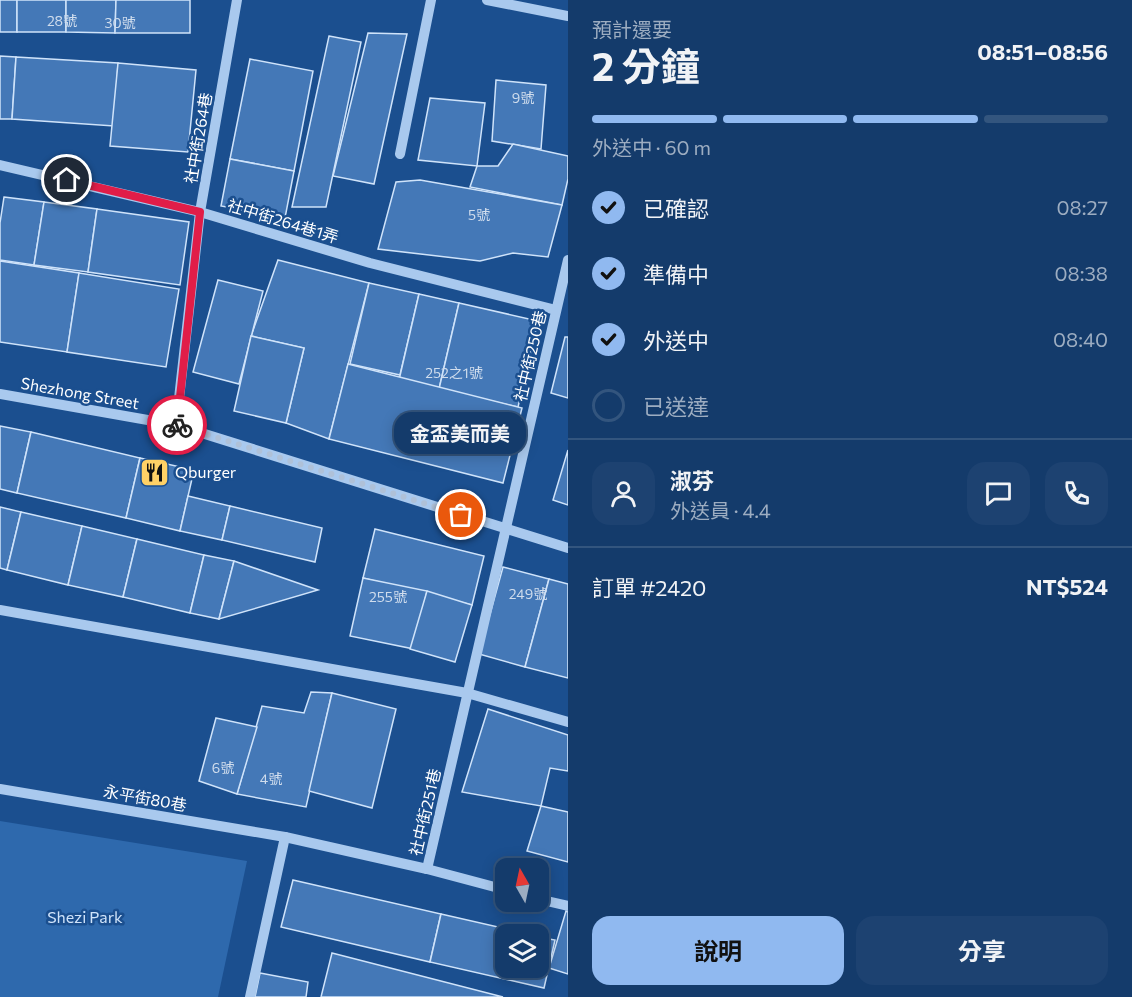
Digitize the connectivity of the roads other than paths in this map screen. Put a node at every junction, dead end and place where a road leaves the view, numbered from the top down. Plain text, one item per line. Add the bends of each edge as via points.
1 (237, 0) edge
2 (430, 0) edge
3 (487, 0) edge
4 (568, 16) edge
5 (400, 154) dead end
6 (0, 165) edge
7 (200, 212) junction
8 (568, 260) edge
9 (556, 310) junction
10 (0, 394) edge
11 (176, 425) junction
12 (505, 529) junction
13 (568, 548) edge
14 (0, 610) edge
15 (467, 693) junction
16 (568, 722) edge
17 (0, 789) edge
18 (285, 837) junction
19 (427, 869) junction
20 (495, 887) edge
21 (549, 901) edge
22 (568, 906) edge
23 (250, 997) edge

1 - 7 street, 社中街264巷
2 - 5 street
3 - 4 street
6 - 7 street, 社中街264巷1弄
7 - 9 street, 社中街264巷1弄 via 370,262
7 - 11 street, 社中街264巷
8 - 9 street, 社中街250巷
9 - 12 street, 社中街250巷
10 - 11 street, Shezhong Street
11 - 12 street, Shezhong Street
12 - 13 street, Shezhong Street
12 - 15 street, 社中街251巷
14 - 15 street
15 - 16 street
15 - 19 street, 社中街251巷
17 - 18 street, 永平街80巷
18 - 19 street, 社中街251巷
18 - 23 street
19 - 20 street
21 - 22 street

